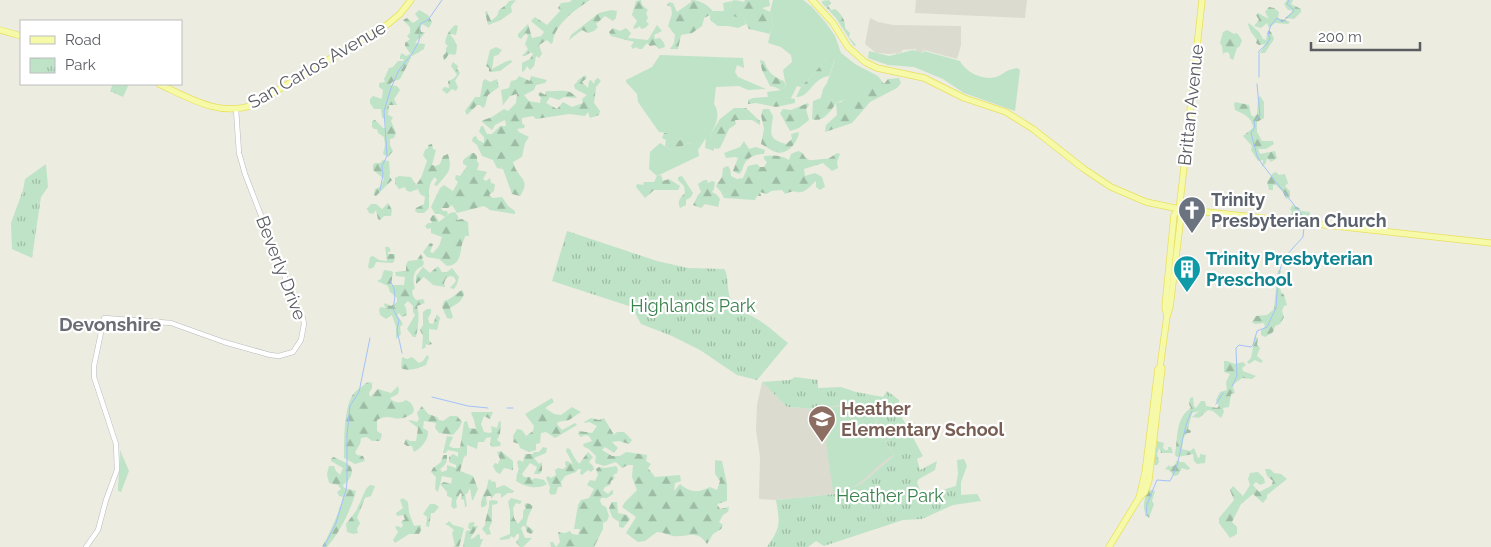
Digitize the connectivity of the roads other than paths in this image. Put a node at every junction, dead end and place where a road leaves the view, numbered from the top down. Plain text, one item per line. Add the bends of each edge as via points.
1 (411, 0) edge
2 (812, 0) edge
3 (1202, 0) edge
4 (0, 30) edge
5 (20, 36) edge
6 (161, 85) edge
7 (236, 110) junction
8 (1178, 209) junction
9 (1490, 244) edge
10 (86, 547) edge
11 (1109, 547) edge

1 - 7 main road, San Carlos Avenue via 382,28 260,102
2 - 8 main road via 833,23 848,47 865,62 877,68 924,78 964,98 1006,112 1033,128 1111,187 1146,202
3 - 8 main road, Brittan Avenue
4 - 5 main road
6 - 7 main road, San Carlos Avenue via 202,104
7 - 10 street, Beverly Drive via 239,153 302,318 303,335 289,354 279,356 224,342 172,323 104,318 94,372 116,444 117,470 98,530
8 - 9 main road
8 - 11 main road, Brittan Avenue via 1174,215 1166,316 1145,473 1139,498

